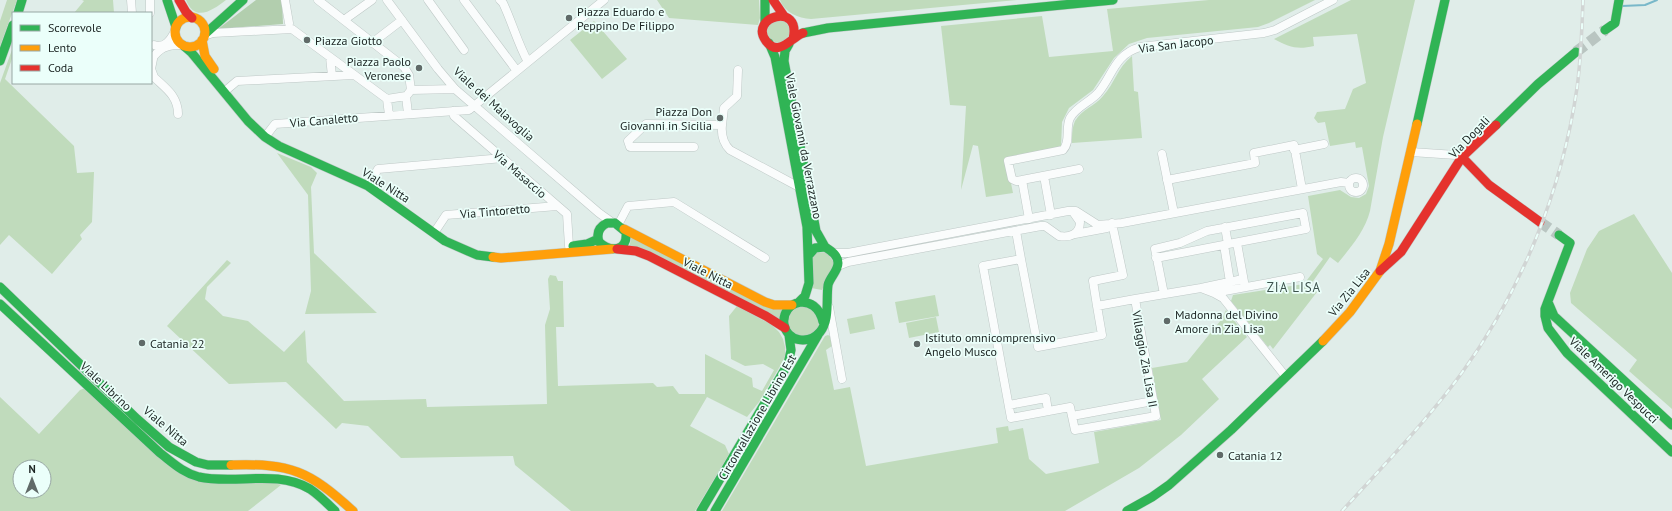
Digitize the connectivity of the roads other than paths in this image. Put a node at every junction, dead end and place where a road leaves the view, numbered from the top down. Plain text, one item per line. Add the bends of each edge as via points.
1 (22, 0) edge
2 (131, 0) edge
3 (150, 0) edge
4 (167, 0) edge
5 (179, 0) edge
6 (243, 0) edge
7 (285, 0) edge
8 (320, 0) edge
9 (372, 0) edge
10 (387, 0) edge
11 (428, 0) edge
12 (464, 0) edge
13 (500, 0) edge
14 (604, 0) edge
15 (765, 0) edge
16 (774, 0) edge
17 (1113, 0) edge
18 (1333, 0) edge
19 (1445, 0) edge
20 (1619, 0) edge
21 (230, 10) junction
22 (18, 12) edge
23 (132, 12) edge
24 (150, 12) edge
25 (195, 19) junction
26 (788, 19) junction
27 (344, 20) junction
28 (402, 20) junction
29 (765, 23) junction
30 (290, 26) junction
31 (12, 28) edge
32 (828, 28) junction
33 (176, 29) junction
34 (1604, 30) tunnel mouth
35 (204, 37) junction
36 (791, 41) junction
37 (153, 43) edge
38 (372, 43) junction
39 (768, 43) junction
40 (183, 45) junction
41 (464, 50) dead end
42 (1576, 52) tunnel mouth
43 (330, 57) junction
44 (153, 58) edge
45 (0, 61) edge
46 (528, 62) junction
47 (738, 70) dead end
48 (517, 71) junction
49 (153, 75) edge
50 (353, 75) junction
51 (330, 76) junction
52 (455, 89) junction
53 (226, 90) junction
54 (409, 93) junction
55 (387, 99) junction
56 (475, 105) junction
57 (453, 111) junction
58 (178, 114) dead end
59 (412, 114) junction
60 (385, 115) junction
61 (722, 125) junction
62 (267, 134) junction
63 (1324, 144) dead end
64 (694, 147) dead end
65 (1294, 150) junction
66 (1411, 152) junction
67 (1162, 154) dead end
68 (1462, 157) junction
69 (503, 158) junction
70 (1078, 169) dead end
71 (1044, 176) junction
72 (1022, 180) junction
73 (1167, 180) junction
74 (370, 183) junction
75 (1349, 183) dead end
76 (799, 187) junction
77 (1302, 189) junction
78 (558, 206) junction
79 (1072, 211) junction
80 (598, 213) junction
81 (1174, 213) junction
82 (1051, 215) junction
83 (1029, 219) junction
84 (1540, 222) tunnel mouth
85 (1113, 225) junction
86 (619, 226) junction
87 (600, 227) junction
88 (1225, 227) junction
89 (436, 230) junction
90 (1016, 231) junction
91 (1074, 234) junction
92 (1559, 235) tunnel mouth
93 (598, 239) junction
94 (1236, 243) junction
95 (1226, 245) junction
96 (569, 246) junction
97 (826, 247) junction
98 (615, 249) junction
99 (1386, 252) junction
100 (1400, 252) junction
101 (834, 253) junction
102 (808, 256) junction
103 (765, 258) dead end
104 (1156, 258) junction
105 (1021, 259) junction
106 (838, 266) junction
107 (1380, 271) junction
108 (1300, 277) dead end
109 (1230, 282) junction
110 (1244, 283) junction
111 (0, 286) edge
112 (1201, 288) junction
113 (1214, 293) junction
114 (1164, 294) junction
115 (828, 299) junction
116 (1135, 299) junction
117 (1548, 302) junction
118 (0, 304) edge
119 (796, 304) junction
120 (1097, 306) junction
121 (833, 327) junction
122 (821, 329) junction
123 (787, 332) junction
124 (1581, 342) junction
125 (1567, 353) junction
126 (1286, 377) junction
127 (842, 379) dead end
128 (1153, 401) junction
129 (1009, 405) junction
130 (1048, 411) junction
131 (1072, 416) junction
132 (1666, 430) edge
133 (1672, 452) edge
134 (335, 511) edge
135 (353, 511) edge
136 (701, 511) edge
137 (715, 511) edge
138 (1127, 511) edge

1 - 22 main road
2 - 23 street
3 - 24 street
4 - 33 main road
5 - 25 main road via 186,12
6 - 21 main road
7 - 30 street
8 - 27 street
9 - 27 street
10 - 28 street, Viale dei Malavoglia
11 - 41 street
12 - 48 street
13 - 46 street
14 - 46 street
15 - 29 main road
16 - 26 main road
17 - 32 main road
18 - 72 street, Via San Jacopo via 1275,30 1264,33 1132,49 1119,59 1098,93 1070,117 1067,145 1063,150 1008,161 1012,179
19 - 66 main road, Via Zia Lisa
20 - 34 main road via 1615,23
21 - 25 main road via 208,18
21 - 35 main road
25 - 33 main road via 183,19
25 - 35 main road via 204,27
26 - 29 main road via 772,17
26 - 32 main road
26 - 36 main road via 795,28
27 - 38 street
28 - 38 street
28 - 52 street, Viale dei Malavoglia
29 - 39 main road via 763,34
30 - 35 street via 213,33
30 - 43 street
31 - 45 main road
32 - 36 main road via 804,33
33 - 37 street via 168,43
33 - 40 main road via 177,40
35 - 40 main road via 195,46
35 - 53 main road via 203,51 207,61
36 - 39 main road via 778,47
36 - 97 main road, Viale Giovanni da Verrazzano via 785,51 784,61 816,231
37 - 44 street via 156,51
38 - 54 street via 404,67 409,76
39 - 76 main road, Viale Giovanni da Verrazzano via 775,57
40 - 44 street via 166,46
40 - 53 main road, Viale Nitta
42 - 68 main road, Via Dogali via 1538,84
43 - 50 street
43 - 51 street
46 - 48 street
47 - 61 street via 737,96 724,108
48 - 56 street
49 - 58 street via 173,95 178,106
50 - 51 street
50 - 55 street
51 - 53 street via 237,81
52 - 54 street
52 - 56 street, Viale dei Malavoglia
53 - 62 main road, Viale Nitta via 248,121
54 - 55 street
54 - 59 street
55 - 60 street
56 - 57 street via 469,110
56 - 80 street, Viale dei Malavoglia
57 - 59 street
57 - 69 street, Via Masaccio via 454,116
59 - 60 street, Via Canaletto
60 - 62 street, Via Canaletto via 275,124
61 - 64 street via 646,124 628,141 630,147
61 - 76 street via 725,145 730,150
62 - 74 main road, Viale Nitta via 279,146
63 - 65 street
65 - 73 street via 1294,145 1254,153 1256,163
65 - 77 street
66 - 68 street
66 - 99 main road, Via Zia Lisa
67 - 73 street
68 - 84 main road via 1471,170 1491,188
68 - 100 main road, Via Dogali
69 - 74 street via 378,169
69 - 78 street, Via Masaccio
70 - 71 street
71 - 72 street
71 - 82 street
72 - 83 street
73 - 81 street
74 - 89 main road, Viale Nitta via 381,194
75 - 77 street via 1341,182
76 - 102 main road, Viale Giovanni da Verrazzano via 807,227
77 - 81 street
78 - 89 street, Via Tintoretto via 446,215
78 - 96 street, Via Masaccio via 567,214
79 - 82 street
79 - 85 street via 1094,224
79 - 91 street via 1080,222 1079,230
80 - 86 street, Viale dei Malavoglia
80 - 87 street
81 - 85 street
82 - 83 street
83 - 101 street via 848,253
85 - 91 street
85 - 120 street via 1123,275 1093,281
86 - 87 main road via 608,223
86 - 98 main road via 627,235 626,242 623,247
86 - 103 street via 628,206 674,202
86 - 119 main road via 760,300 774,305
87 - 93 main road
88 - 94 street via 1303,213 1306,229
88 - 95 street
88 - 104 street via 1154,249
89 - 96 main road via 487,250 511,251
89 - 98 main road, Viale Nitta via 457,248 493,257 511,258
90 - 91 street via 1045,226 1059,236
90 - 105 street
90 - 106 street
92 - 117 main road, Viale Amerigo Vespucci via 1570,243
93 - 96 main road via 587,244
93 - 98 main road via 603,246
94 - 95 street
94 - 110 street
95 - 104 street
95 - 109 street
97 - 101 main road
97 - 102 main road via 815,248
98 - 123 main road, Viale Nitta via 636,251 649,256 766,316
99 - 100 main road
99 - 107 main road, Via Zia Lisa
100 - 107 main road, Via Dogali
101 - 106 main road
102 - 119 main road, Viale Giovanni da Verrazzano via 809,283 804,296
104 - 114 street
105 - 120 street via 1038,347 1102,335
105 - 129 street, Villaggio Zia Lisa II via 982,266
106 - 115 main road, Circonvallazione Librino Est via 830,280
107 - 126 main road, Via Zia Lisa via 1350,312
108 - 110 street
109 - 110 street, Villaggio Zia Lisa II
109 - 112 street, Villaggio Zia Lisa II
110 - 113 street
111 - 135 main road, Viale Nitta via 134,415 180,454 202,464 283,466 322,483
112 - 113 street
112 - 114 street, Villaggio Zia Lisa II
113 - 126 street via 1223,298
114 - 116 street, Villaggio Zia Lisa II
115 - 121 street
115 - 122 main road, Circonvallazione Librino Est
116 - 120 street
116 - 128 street, Villaggio Zia Lisa II
117 - 124 main road via 1554,316
117 - 125 main road, Viale Amerigo Vespucci via 1545,323
118 - 134 main road, Viale Librino via 160,453 185,471 215,478 281,478 306,486
119 - 122 main road via 810,302 816,306 822,315
119 - 123 main road via 785,314
121 - 122 street
121 - 127 street
122 - 123 main road via 812,339 804,341
122 - 137 main road, Circonvallazione Librino Est
123 - 136 main road via 791,350 788,364
124 - 125 main road via 1569,344
124 - 132 main road
125 - 132 main road, Viale Amerigo Vespucci
126 - 138 main road, Via Zia Lisa via 1185,471
128 - 131 street
128 - 131 street, Villaggio Zia Lisa II via 1156,416 1075,430
129 - 130 street, Villaggio Zia Lisa II via 1011,418
129 - 130 street via 1046,398
130 - 131 street, Villaggio Zia Lisa II via 1070,407
132 - 133 main road, Viale Amerigo Vespucci

